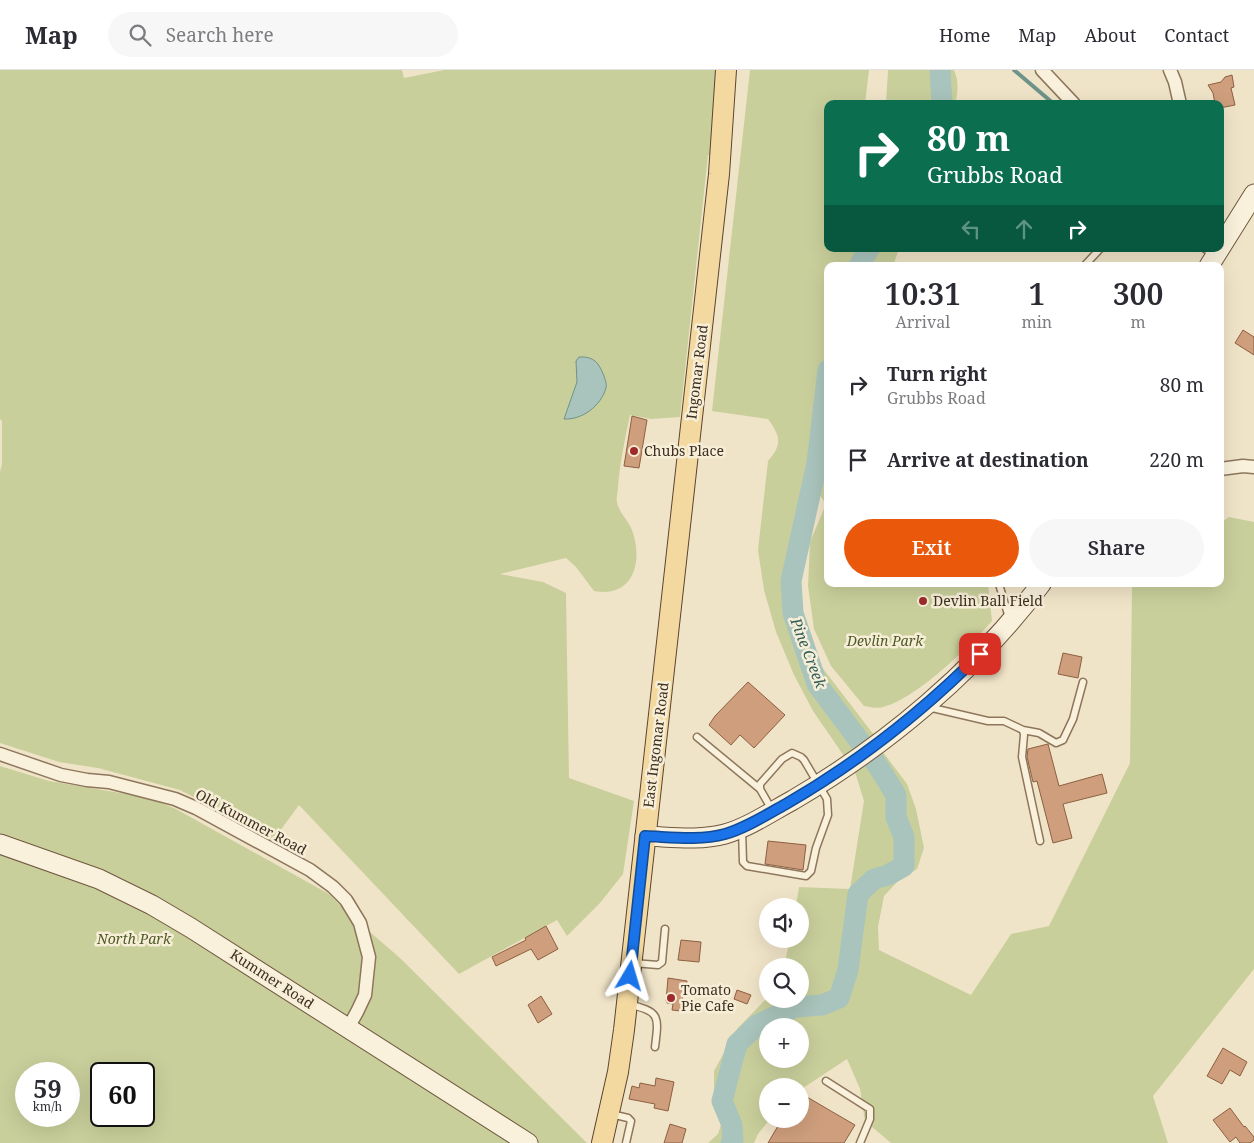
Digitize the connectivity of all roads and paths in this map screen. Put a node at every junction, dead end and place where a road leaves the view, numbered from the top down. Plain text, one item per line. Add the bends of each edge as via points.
1 (726, 70) edge
2 (1042, 70) edge
3 (1170, 70) edge
4 (1070, 100) edge
5 (1179, 100) edge
6 (1254, 194) edge
7 (1224, 233) edge
8 (1097, 252) edge
9 (1088, 262) edge
10 (1224, 468) edge
11 (1254, 468) edge
12 (1000, 587) edge
13 (1038, 587) edge
14 (1010, 622) junction
15 (664, 674) joint
16 (1083, 682) dead end
17 (924, 706) junction
18 (1023, 730) junction
19 (696, 737) dead end
20 (0, 754) edge
21 (818, 785) junction
22 (760, 789) junction
23 (773, 812) junction
24 (742, 828) junction
25 (645, 836) junction
26 (1040, 841) dead end
27 (0, 844) edge
28 (665, 928) dead end
29 (632, 963) junction
30 (627, 1003) junction
31 (348, 1028) junction
32 (655, 1047) dead end
33 (826, 1082) dead end
34 (609, 1114) junction
35 (528, 1143) edge
36 (602, 1143) edge
37 (626, 1143) edge
38 (860, 1143) edge

1 - 15 main road, Ingomar Road via 719,174
2 - 4 street
3 - 5 street
6 - 7 street
8 - 9 lane
10 - 11 street
12 - 14 lane
13 - 14 street
14 - 17 street
15 - 25 main road, East Ingomar Road
16 - 18 lane via 1073,719 1063,740 1056,743 1040,733
17 - 18 lane via 988,721 1004,721
17 - 21 street
18 - 26 lane via 1022,757
19 - 22 lane
20 - 31 street, Old Kummer Road via 61,775 109,782 176,800 310,870 327,883 346,900 360,923 369,957 365,995
21 - 22 lane via 801,757 792,752 761,782
21 - 23 street
21 - 24 lane via 827,799 828,814 811,871 806,876 747,866
22 - 23 lane
23 - 24 street
24 - 25 street via 708,837
25 - 29 main road, East Ingomar Road
27 - 31 street, Kummer Road via 99,879 152,904
28 - 29 lane via 662,962 658,965
29 - 30 main road, East Ingomar Road
30 - 32 lane via 655,1014 658,1024
30 - 34 main road, East Ingomar Road
31 - 35 street, Kummer Road
33 - 38 lane via 870,1109 870,1119
34 - 36 main road, East Ingomar Road
34 - 37 lane via 632,1121

